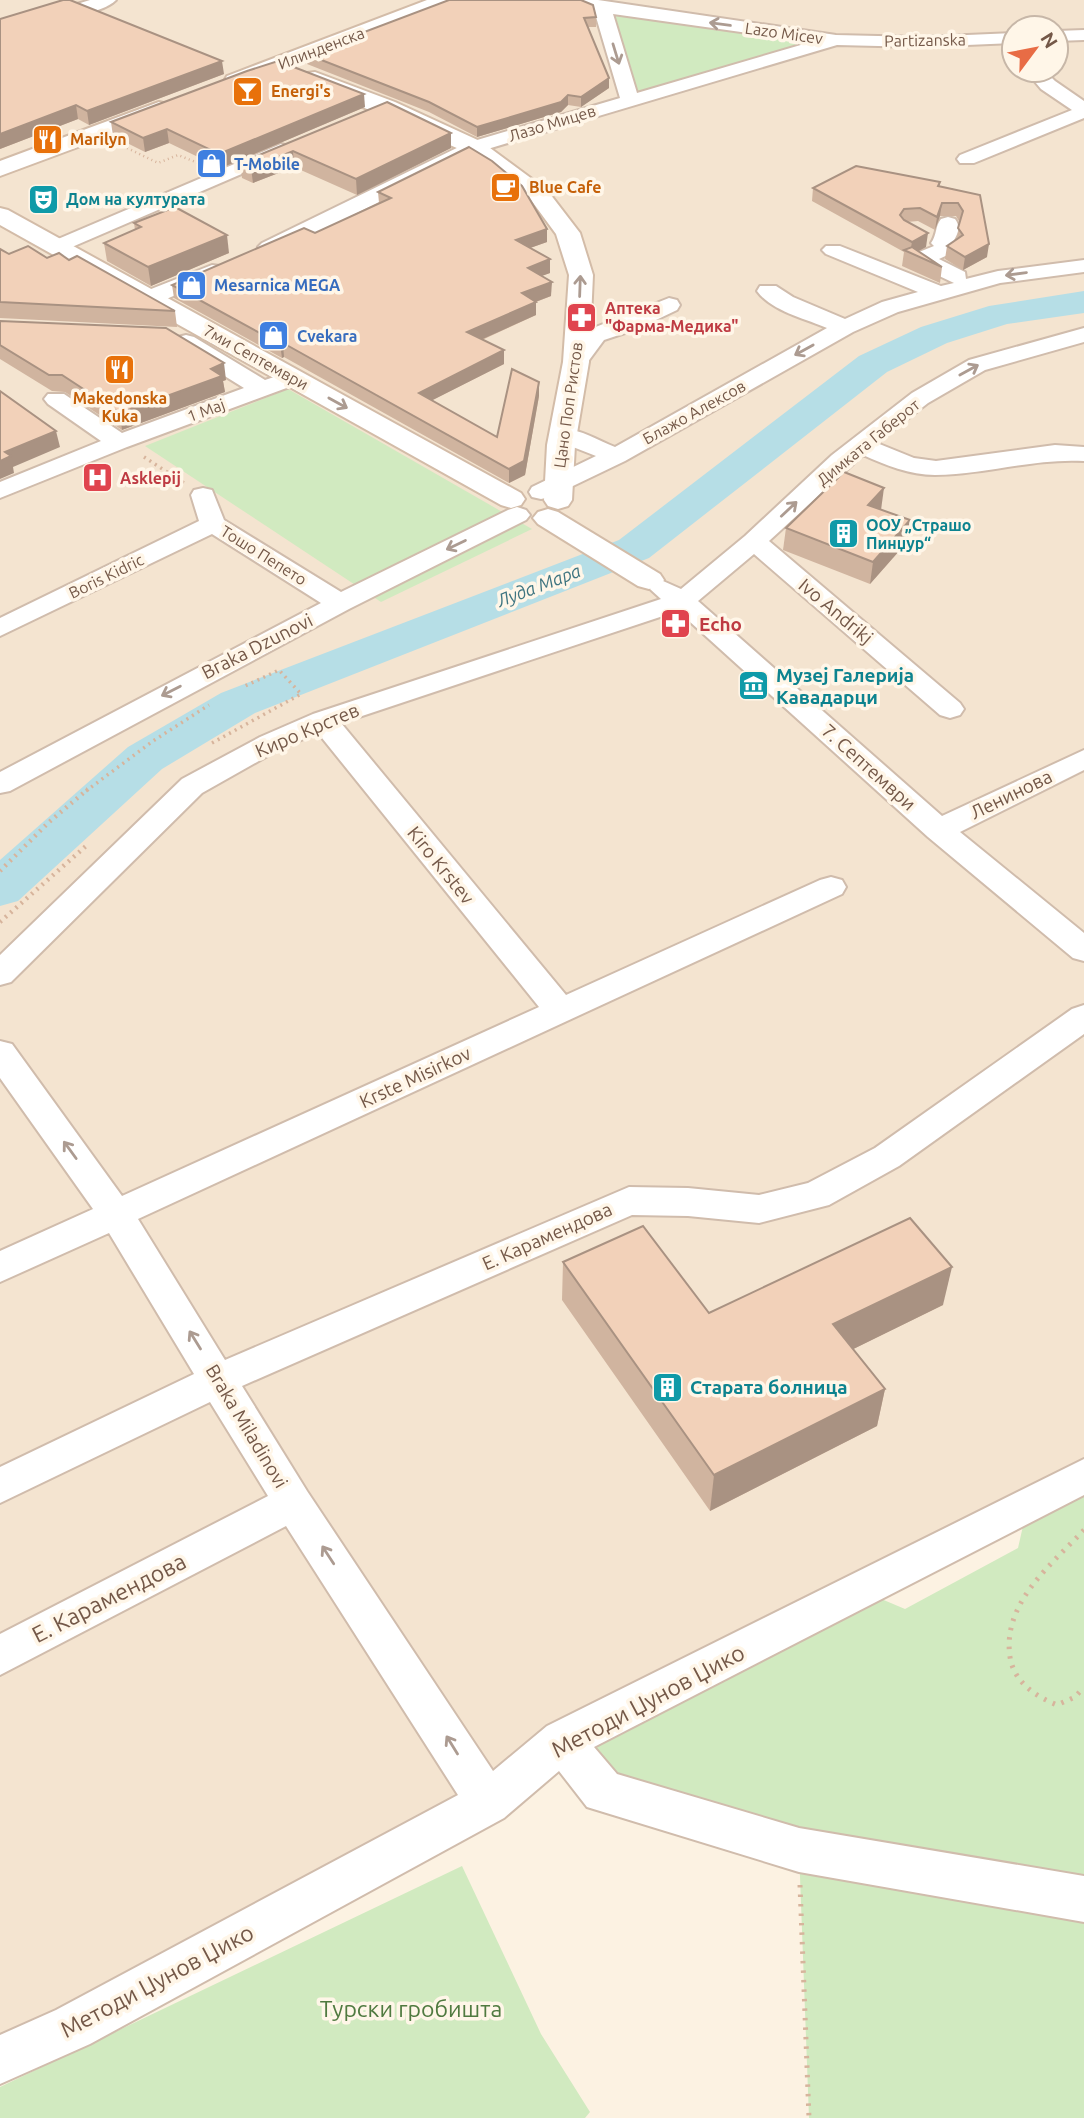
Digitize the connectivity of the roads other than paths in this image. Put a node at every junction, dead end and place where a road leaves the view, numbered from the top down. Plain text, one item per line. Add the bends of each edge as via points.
1 (107, 0) edge
2 (445, 0) edge
3 (581, 0) edge
4 (73, 4) edge
5 (695, 6) dead end
6 (602, 7) junction
7 (670, 17) junction
8 (116, 22) edge
9 (836, 40) junction
10 (1000, 42) edge
11 (222, 63) edge
12 (279, 64) junction
13 (252, 74) junction
14 (1047, 84) edge
15 (216, 88) edge
16 (631, 100) junction
17 (180, 101) edge
18 (387, 107) junction
19 (595, 110) junction
20 (1084, 110) edge
21 (362, 117) edge
22 (615, 124) dead end
23 (298, 143) edge
24 (474, 147) junction
25 (967, 159) dead end
26 (0, 169) edge
27 (0, 215) edge
28 (922, 234) edge
29 (58, 246) junction
30 (833, 250) dead end
31 (1084, 265) edge
32 (967, 284) junction
33 (768, 291) dead end
34 (936, 292) junction
35 (149, 298) junction
36 (669, 305) dead end
37 (845, 327) junction
38 (165, 334) edge
39 (1084, 335) edge
40 (576, 362) junction
41 (292, 378) junction
42 (263, 389) junction
43 (56, 398) dead end
44 (563, 435) junction
45 (119, 442) junction
46 (861, 445) junction
47 (1084, 454) edge
48 (615, 456) junction
49 (0, 491) edge
50 (203, 495) road end
51 (551, 499) junction
52 (514, 507) junction
53 (213, 523) junction
54 (754, 541) junction
55 (649, 580) joint
56 (682, 601) junction
57 (340, 603) junction
58 (0, 628) edge
59 (950, 709) dead end
60 (323, 720) junction
61 (1084, 759) edge
62 (0, 784) edge
63 (939, 830) junction
64 (831, 887) dead end
65 (1084, 950) edge
66 (0, 974) edge
67 (560, 1010) junction
68 (1084, 1017) edge
69 (0, 1054) edge
70 (116, 1214) junction
71 (0, 1268) edge
72 (220, 1379) junction
73 (1084, 1476) edge
74 (0, 1486) edge
75 (293, 1503) junction
76 (0, 1656) edge
77 (562, 1741) junction
78 (488, 1803) junction
79 (1084, 1899) edge
80 (0, 2060) edge

1 - 4 street
2 - 12 street, Илинденска
3 - 6 street, Lazo Micev
4 - 8 street
5 - 7 street
6 - 7 street, Lazo Micev
6 -> 16 street
9 -> 7 street, Lazo Micev
9 - 10 street, Partizanska
9 - 16 street, Lazo Micev
11 - 13 street
12 - 13 street, Илинденска
12 - 18 street, Цано Поп Ристов
13 - 15 street, Илинденска
14 - 20 street
16 - 19 street, Лазо Мицев
17 - 26 street
18 - 21 street
18 - 24 street, Цано Поп Ристов
19 - 22 street
19 - 24 street, Лазо Мицев
20 - 25 street
23 - 29 street
24 - 35 street, Лазо Мицев via 308,230
40 -> 24 street, Цано Поп Ристов via 581,275 568,233 539,195
27 - 29 street, 7ми Септември
28 - 32 street via 945,233 947,248 922,260
29 - 35 street, 7ми Септември
30 - 34 street
31 -> 32 street, Блажо Алексов
32 - 34 street, Блажо Алексов
33 - 37 street
34 - 37 street, Блажо Алексов
35 - 41 street, 7ми Септември
36 - 40 street via 596,335
37 -> 48 street, Блажо Алексов
38 - 42 street via 186,341
46 -> 39 street, Димката Габерот via 920,398 978,365
40 - 44 street, Цано Поп Ристов
41 - 42 street, 1 Maj
41 -> 52 street, 7ми Септември
42 - 45 street, 1 Maj
43 - 45 street
44 - 48 street
44 - 51 street, Цано Поп Ристов
45 - 49 street, 1 Maj
46 - 47 street via 898,462 936,468 1055,452
54 -> 46 street, Димката Габерот
48 - 51 street, Блажо Алексов
50 - 53 street, Тошо Пепето
51 - 52 street via 530,491
51 - 55 street, 7. Септември via 580,539
52 -> 57 street, Braka Dzunovi
53 - 57 street, Тошо Пепето
53 - 58 street, Boris Kidric
54 - 56 street, Димката Габерот
54 - 59 street, Ivo Andrikj
55 - 56 street, 7. Септември
56 - 60 street, Киро Крстев
56 - 63 street, 7. Септември
57 -> 62 street, Braka Dzunovi
60 - 66 street, Киро Крстев via 192,786
60 - 67 street, Kiro Krstev
61 - 63 street, Ленинова
63 - 65 street, 7. Септември
64 - 67 street, Krste Misirkov
67 - 70 street, Krste Misirkov
68 - 72 street, Е. Карамендова via 887,1157 817,1195 759,1209 629,1201
70 -> 69 street, Braka Miladinovi
70 - 71 street, Krste Misirkov
72 -> 70 street, Braka Miladinovi
72 - 74 street, Е. Карамендова
72 - 75 street, Braka Miladinovi
73 - 77 street, Методи Џунов Џико
75 - 76 street, Е. Карамендова
78 -> 75 street, Braka Miladinovi
77 - 78 street, Методи Џунов Џико
77 - 79 street via 603,1792 799,1850
78 - 80 street, Методи Џунов Џико via 73,2026

